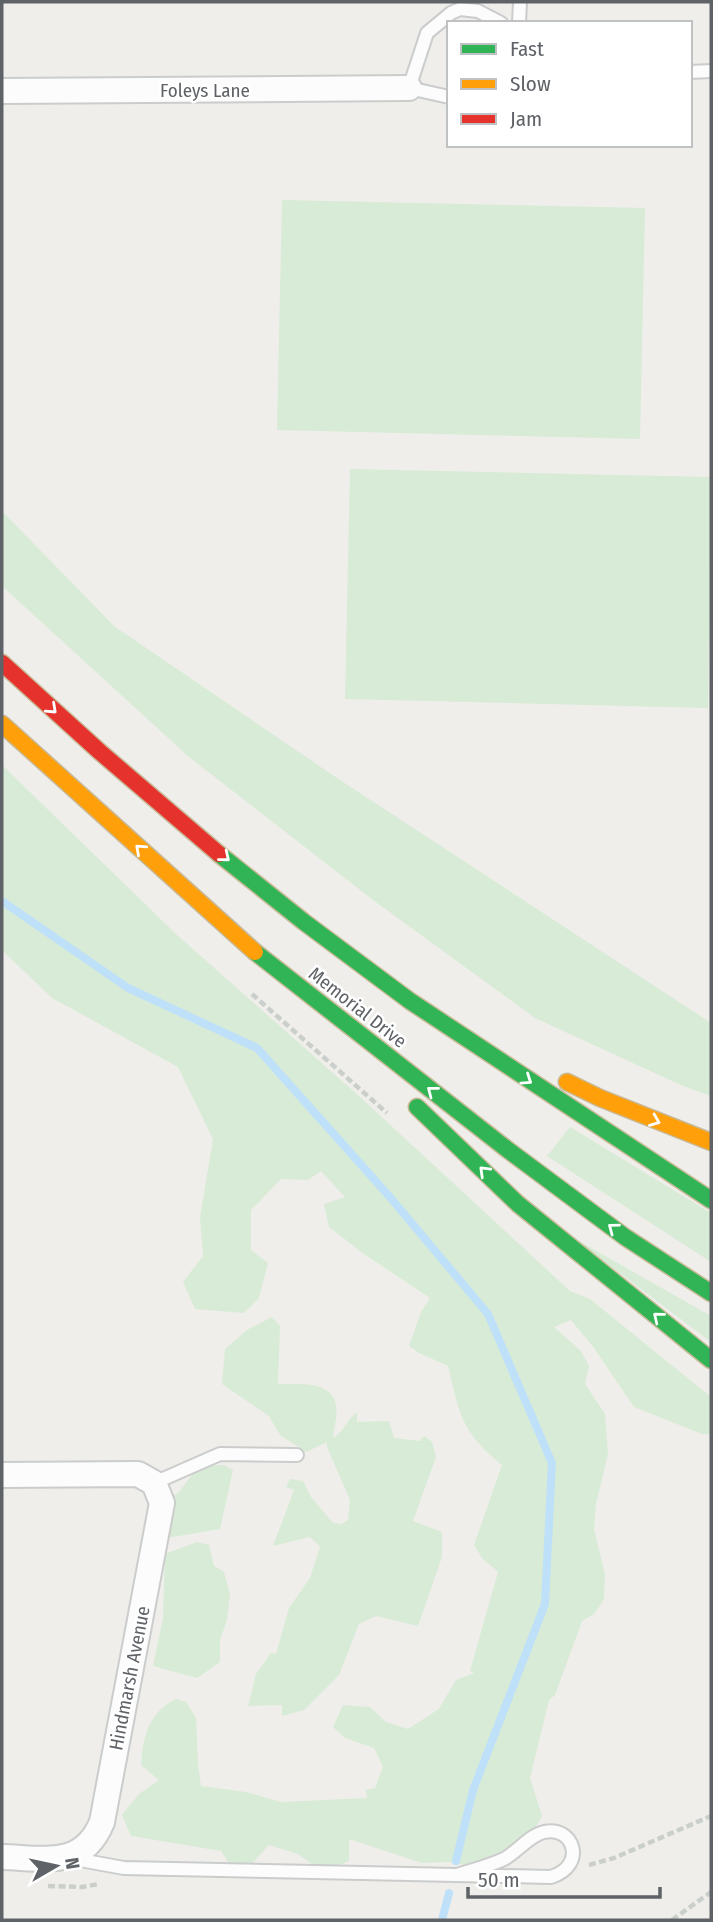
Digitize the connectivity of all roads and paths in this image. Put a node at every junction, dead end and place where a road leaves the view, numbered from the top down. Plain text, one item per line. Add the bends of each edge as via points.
1 (485, 2) edge
2 (520, 2) edge
3 (460, 9) junction
4 (497, 21) edge
5 (519, 21) edge
6 (711, 71) edge
7 (692, 72) edge
8 (409, 88) junction
9 (2, 91) edge
10 (447, 97) edge
11 (2, 663) edge
12 (2, 724) edge
13 (264, 960) junction
14 (251, 993) dead end
15 (410, 1000) junction
16 (371, 1063) dead end
17 (410, 1101) dead end
18 (387, 1113) dead end
19 (711, 1142) edge
20 (711, 1199) edge
21 (711, 1293) edge
22 (711, 1360) edge
23 (297, 1455) dead end
24 (2, 1475) edge
25 (155, 1483) junction
26 (711, 1816) edge
27 (2, 1857) edge
28 (66, 1858) junction
29 (572, 1861) junction
30 (457, 1875) junction
31 (711, 1892) edge
32 (672, 1920) edge

1 - 3 lane
2 - 5 lane
3 - 4 lane via 478,11
3 - 8 lane via 427,33
6 - 7 lane
8 - 9 street, Foleys Lane
8 - 10 lane
11 -> 15 highway, Memorial Drive via 178,819
13 -> 12 highway, Memorial Drive
13 - 16 highway
21 -> 13 highway, Memorial Drive via 625,1237 508,1150
14 - 18 path
15 -> 19 highway via 600,1098
15 -> 20 highway, Memorial Drive
22 -> 17 highway via 518,1203
23 - 25 lane via 220,1454
24 - 25 street via 138,1474
25 - 28 street, Hindmarsh Avenue via 162,1503 102,1822 92,1843
26 - 29 path via 614,1858 591,1865
27 - 28 street
28 - 30 lane via 124,1868
29 - 30 lane via 564,1872 551,1877
29 - 30 lane via 573,1849 567,1838 547,1831 503,1859
31 - 32 path

